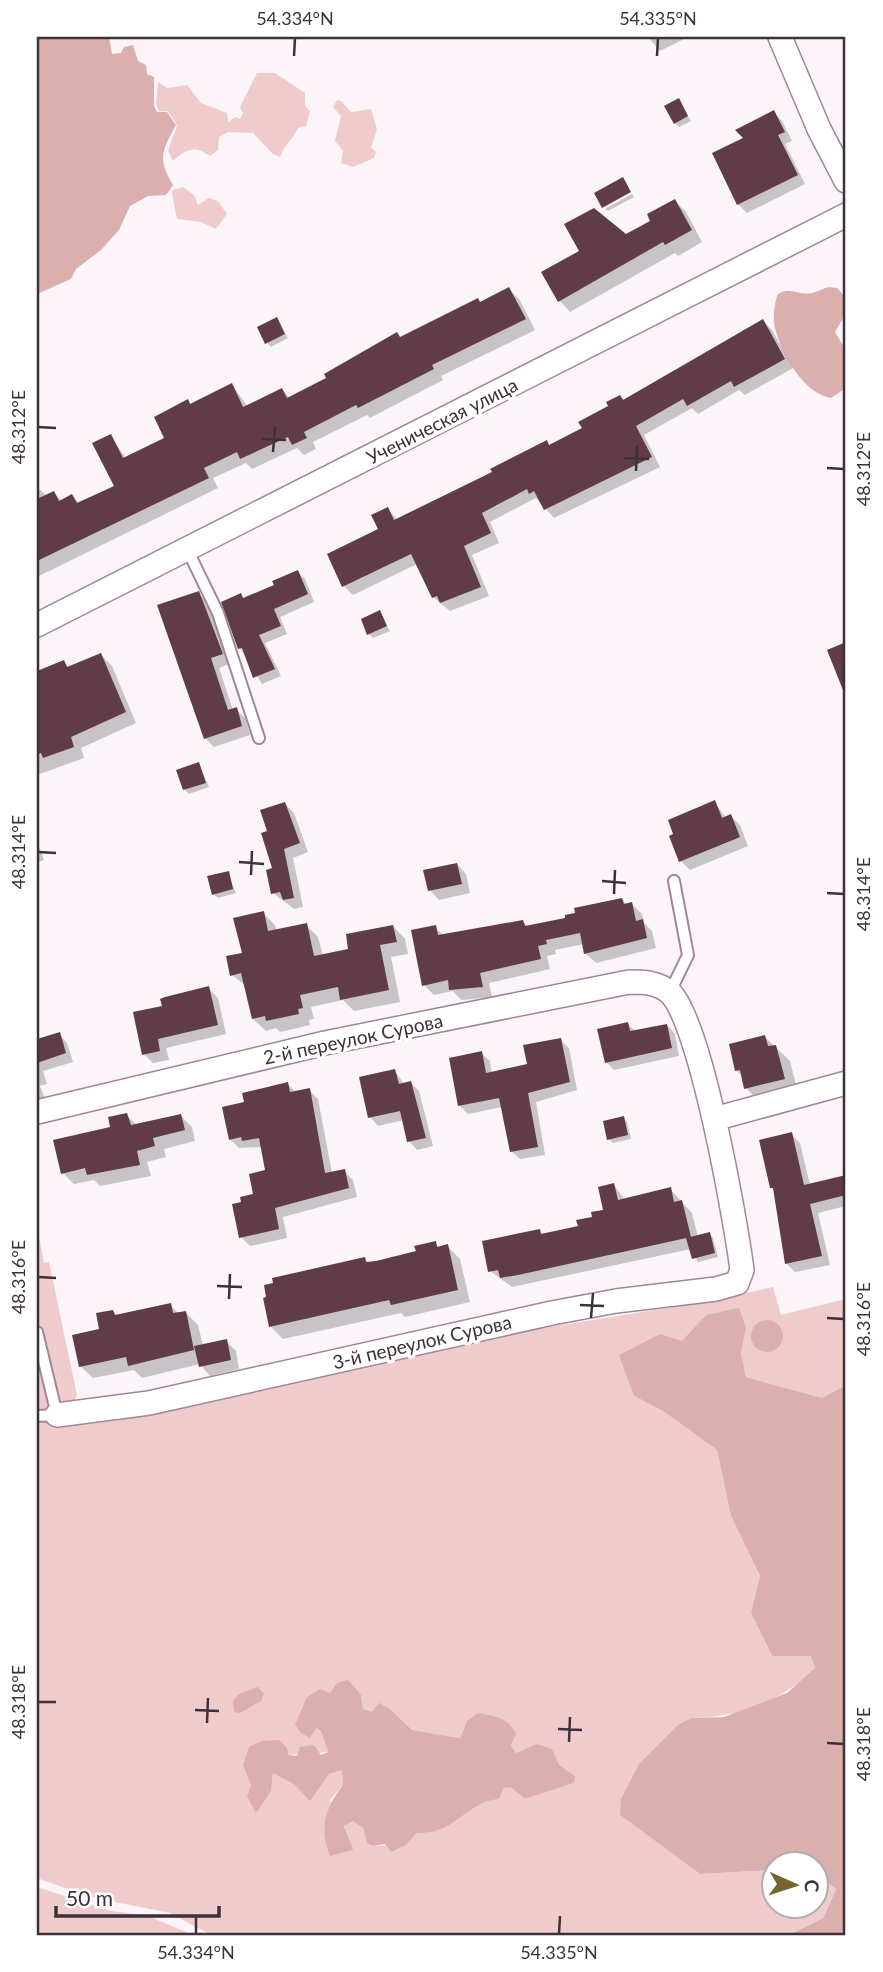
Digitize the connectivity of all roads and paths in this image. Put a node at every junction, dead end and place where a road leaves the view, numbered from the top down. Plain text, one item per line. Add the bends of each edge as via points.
1 (780, 37) edge
2 (846, 181) edge
3 (846, 215) edge
4 (187, 549) junction
5 (37, 625) edge
6 (259, 738) dead end
7 (674, 881) dead end
8 (670, 992) junction
9 (846, 1083) edge
10 (37, 1112) edge
11 (714, 1119) junction
12 (37, 1332) edge
13 (47, 1415) edge

1 - 2 street
3 - 4 street, Ученическая улица
4 - 5 street, Ученическая улица
4 - 6 lane via 218,613
7 - 8 lane via 688,955
8 - 10 street, 2-й переулок Сурова via 653,983 629,982 325,1043
8 - 11 street via 680,1007
9 - 11 street
11 - 13 street, 3-й переулок Сурова via 737,1232 742,1270 737,1283 616,1301 149,1403
12 - 13 lane

